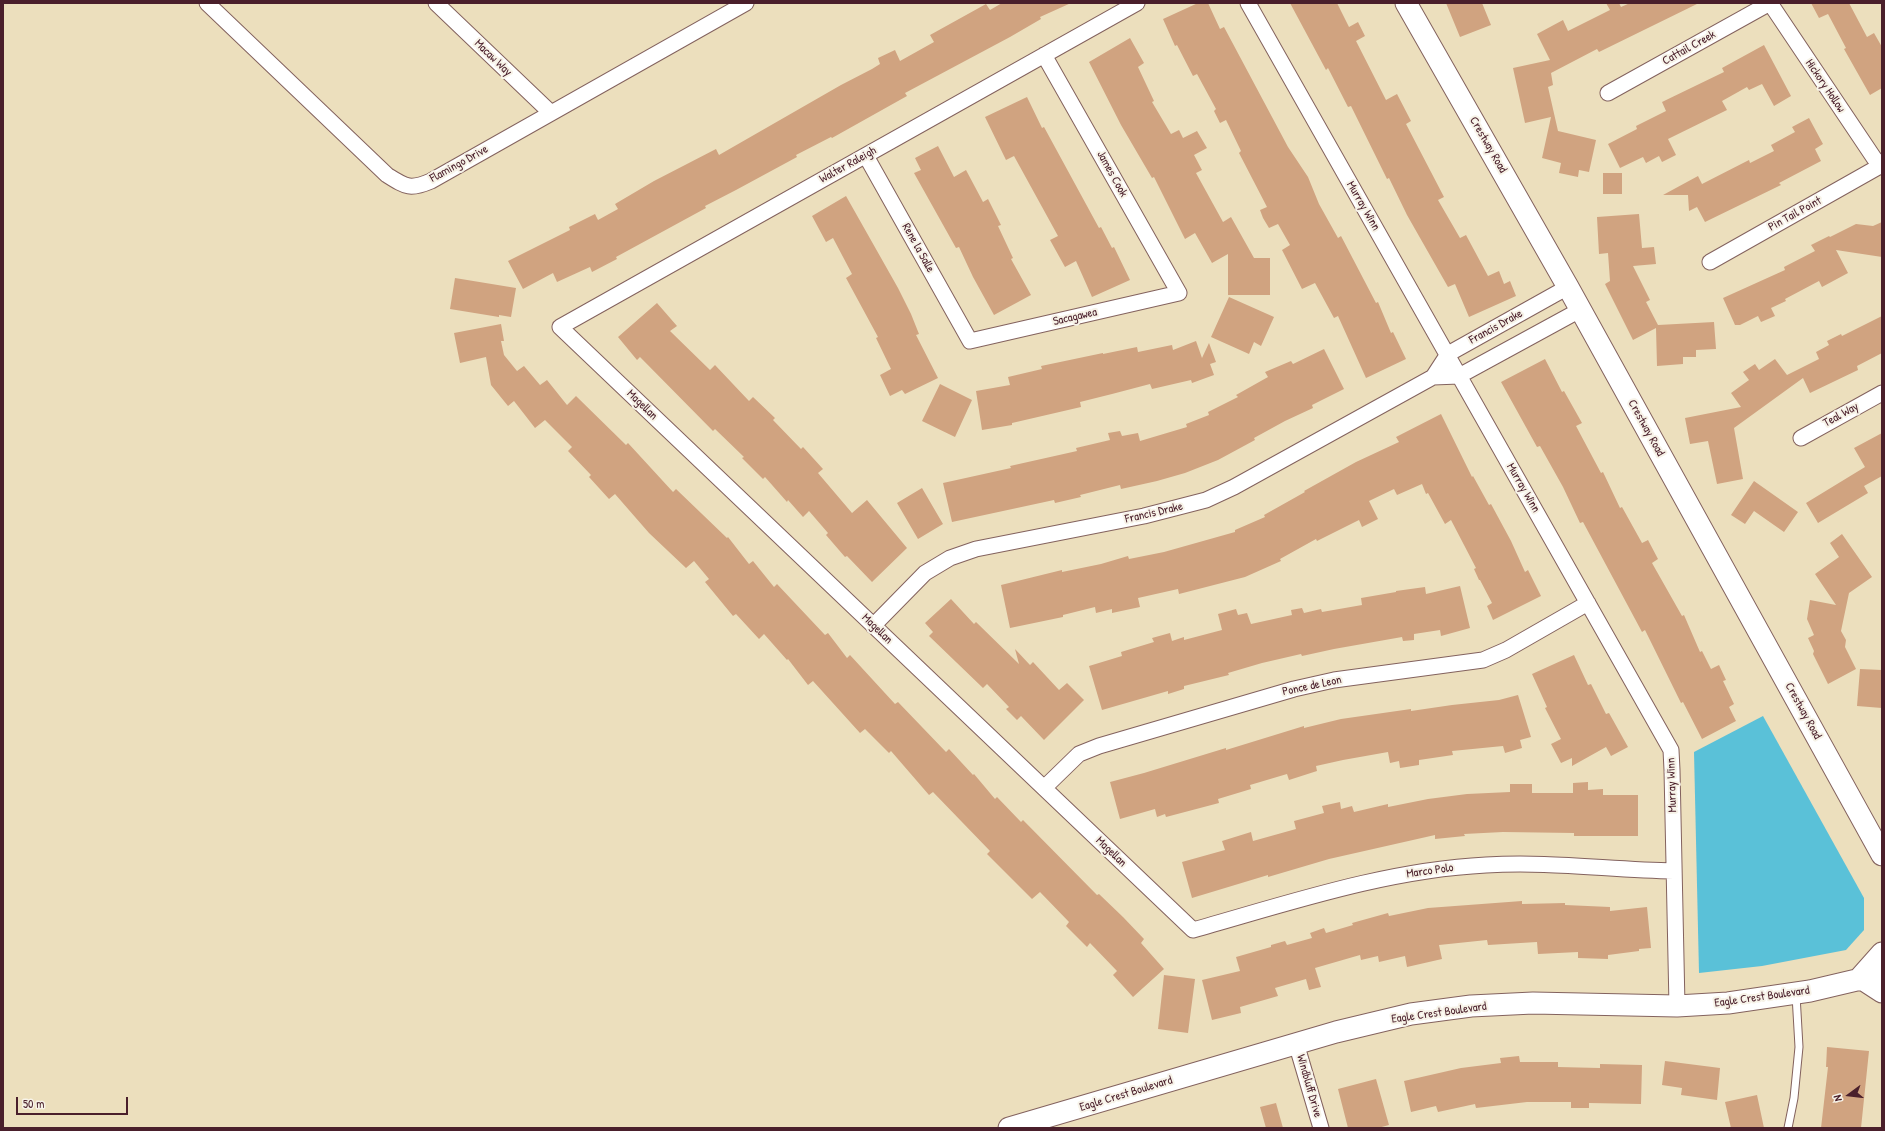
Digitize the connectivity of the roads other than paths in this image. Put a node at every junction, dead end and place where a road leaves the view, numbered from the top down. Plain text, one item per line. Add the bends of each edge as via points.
1 (208, 3) edge
2 (436, 3) edge
3 (746, 3) edge
4 (1137, 3) edge
5 (1248, 3) edge
6 (1406, 3) edge
7 (1770, 3) edge
8 (1044, 55) junction
9 (1608, 93) dead end
10 (551, 113) junction
11 (866, 156) junction
12 (1881, 167) edge
13 (1710, 262) dead end
14 (1568, 287) junction
15 (1179, 293) joint
16 (1580, 310) junction
17 (560, 327) joint
18 (970, 341) joint
19 (1448, 354) junction
20 (1460, 376) junction
21 (1433, 377) junction
22 (1882, 392) edge
23 (1801, 438) dead end
24 (1588, 603) junction
25 (873, 626) junction
26 (1044, 788) junction
27 (1882, 855) edge
28 (1674, 871) junction
29 (1193, 930) joint
30 (1882, 953) edge
31 (1882, 974) edge
32 (1860, 979) junction
33 (1882, 992) edge
34 (1796, 993) junction
35 (1677, 1006) junction
36 (1296, 1043) junction
37 (1009, 1128) edge
38 (1321, 1128) edge
39 (1788, 1128) edge

1 - 10 street, Flamingo Drive via 387,176 405,186 419,186 431,181
2 - 10 street, Macaw Way
3 - 10 street, Flamingo Drive
4 - 8 street, Walter Raleigh
5 - 19 street, Murray Winn
6 - 14 main road, Crestway Road
7 - 9 street, Cattail Creek
7 - 12 street, Hickory Hollow
8 - 11 street, Walter Raleigh
8 - 15 street, James Cook
11 - 17 street, Walter Raleigh
11 - 18 street, Rene la Salle
12 - 13 street, Pin Tail Point
14 - 16 main road, Crestway Road
14 - 19 street, Francis Drake
15 - 18 street, Sacagawea
16 - 20 street, Francis Drake
16 - 27 main road, Crestway Road
17 - 25 street, Magellan
19 - 20 street, Murray Winn
19 - 21 street, Francis Drake
20 - 21 street, Francis Drake
20 - 24 street, Murray Winn
21 - 25 street, Francis Drake via 1206,500 1144,516 976,549 950,558 925,573
22 - 23 street, Teal Way
24 - 26 street, Ponce de Leon via 1506,650 1483,660 1334,680 1294,689 1099,746 1079,754
24 - 28 street, Murray Winn via 1670,750
25 - 26 street, Magellan
26 - 29 street, Magellan
28 - 29 street, Marco Polo via 1525,863 1437,870 1391,877
28 - 35 street, Murray Winn
30 - 32 main road
31 - 32 main road, Eagle Crest Boulevard
32 - 33 main road
32 - 34 main road, Eagle Crest Boulevard
34 - 35 main road, Eagle Crest Boulevard via 1728,1003
34 - 39 lane via 1799,1047
35 - 36 main road, Eagle Crest Boulevard via 1533,1003 1471,1006 1411,1014
36 - 37 main road, Eagle Crest Boulevard
36 - 38 street, Windbluff Drive

